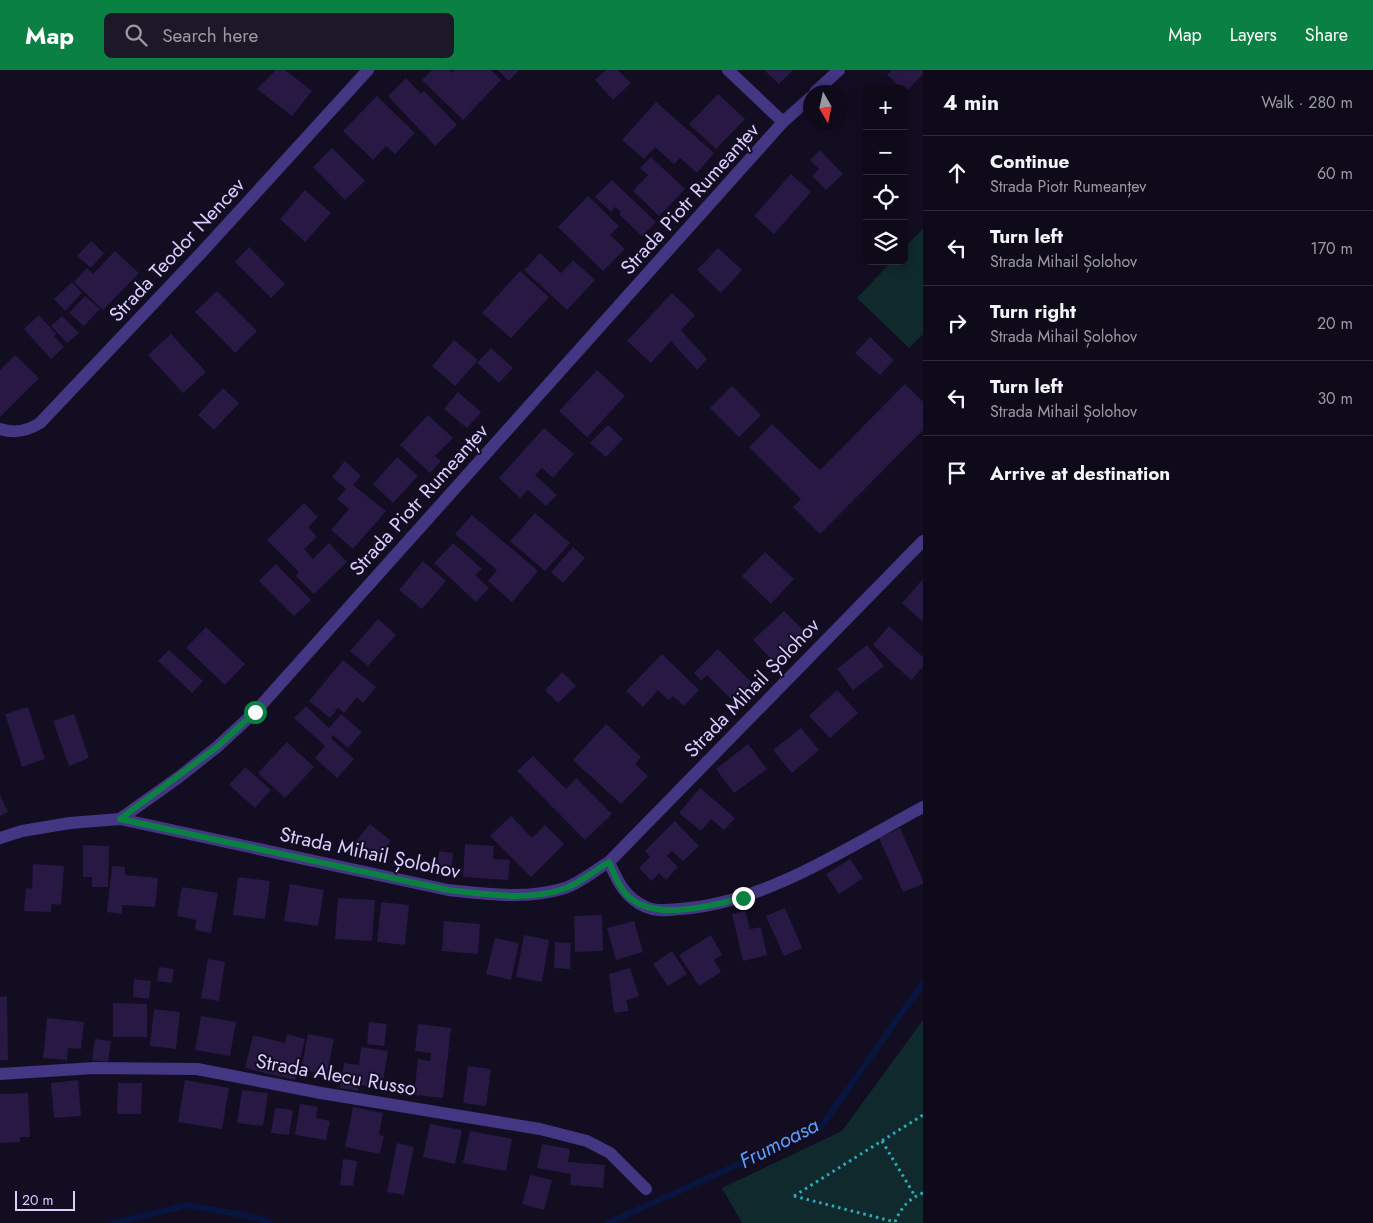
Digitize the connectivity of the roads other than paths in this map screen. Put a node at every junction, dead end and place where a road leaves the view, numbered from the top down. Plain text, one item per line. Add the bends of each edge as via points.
1 (368, 70) edge
2 (728, 70) edge
3 (839, 70) edge
4 (823, 85) edge
5 (803, 103) edge
6 (783, 122) junction
7 (0, 429) edge
8 (923, 541) edge
9 (923, 807) edge
10 (120, 819) junction
11 (0, 838) edge
12 (609, 862) junction
13 (0, 1074) edge
14 (646, 1189) dead end

1 - 7 street, Strada Teodor Nencev via 40,423 16,432
2 - 6 street
3 - 4 street
5 - 6 street, Strada Piotr Rumeanțev
6 - 10 street, Strada Piotr Rumeanțev via 255,712 194,765
8 - 12 street, Strada Mihail Șolohov
9 - 12 street via 782,882 743,898 702,908 648,908 625,893
10 - 11 street via 70,822 22,830
10 - 12 street, Strada Mihail Șolohov via 448,890 501,896 538,894 566,888
13 - 14 street, Strada Alecu Russo via 94,1068 197,1069 540,1129 587,1141 610,1153

